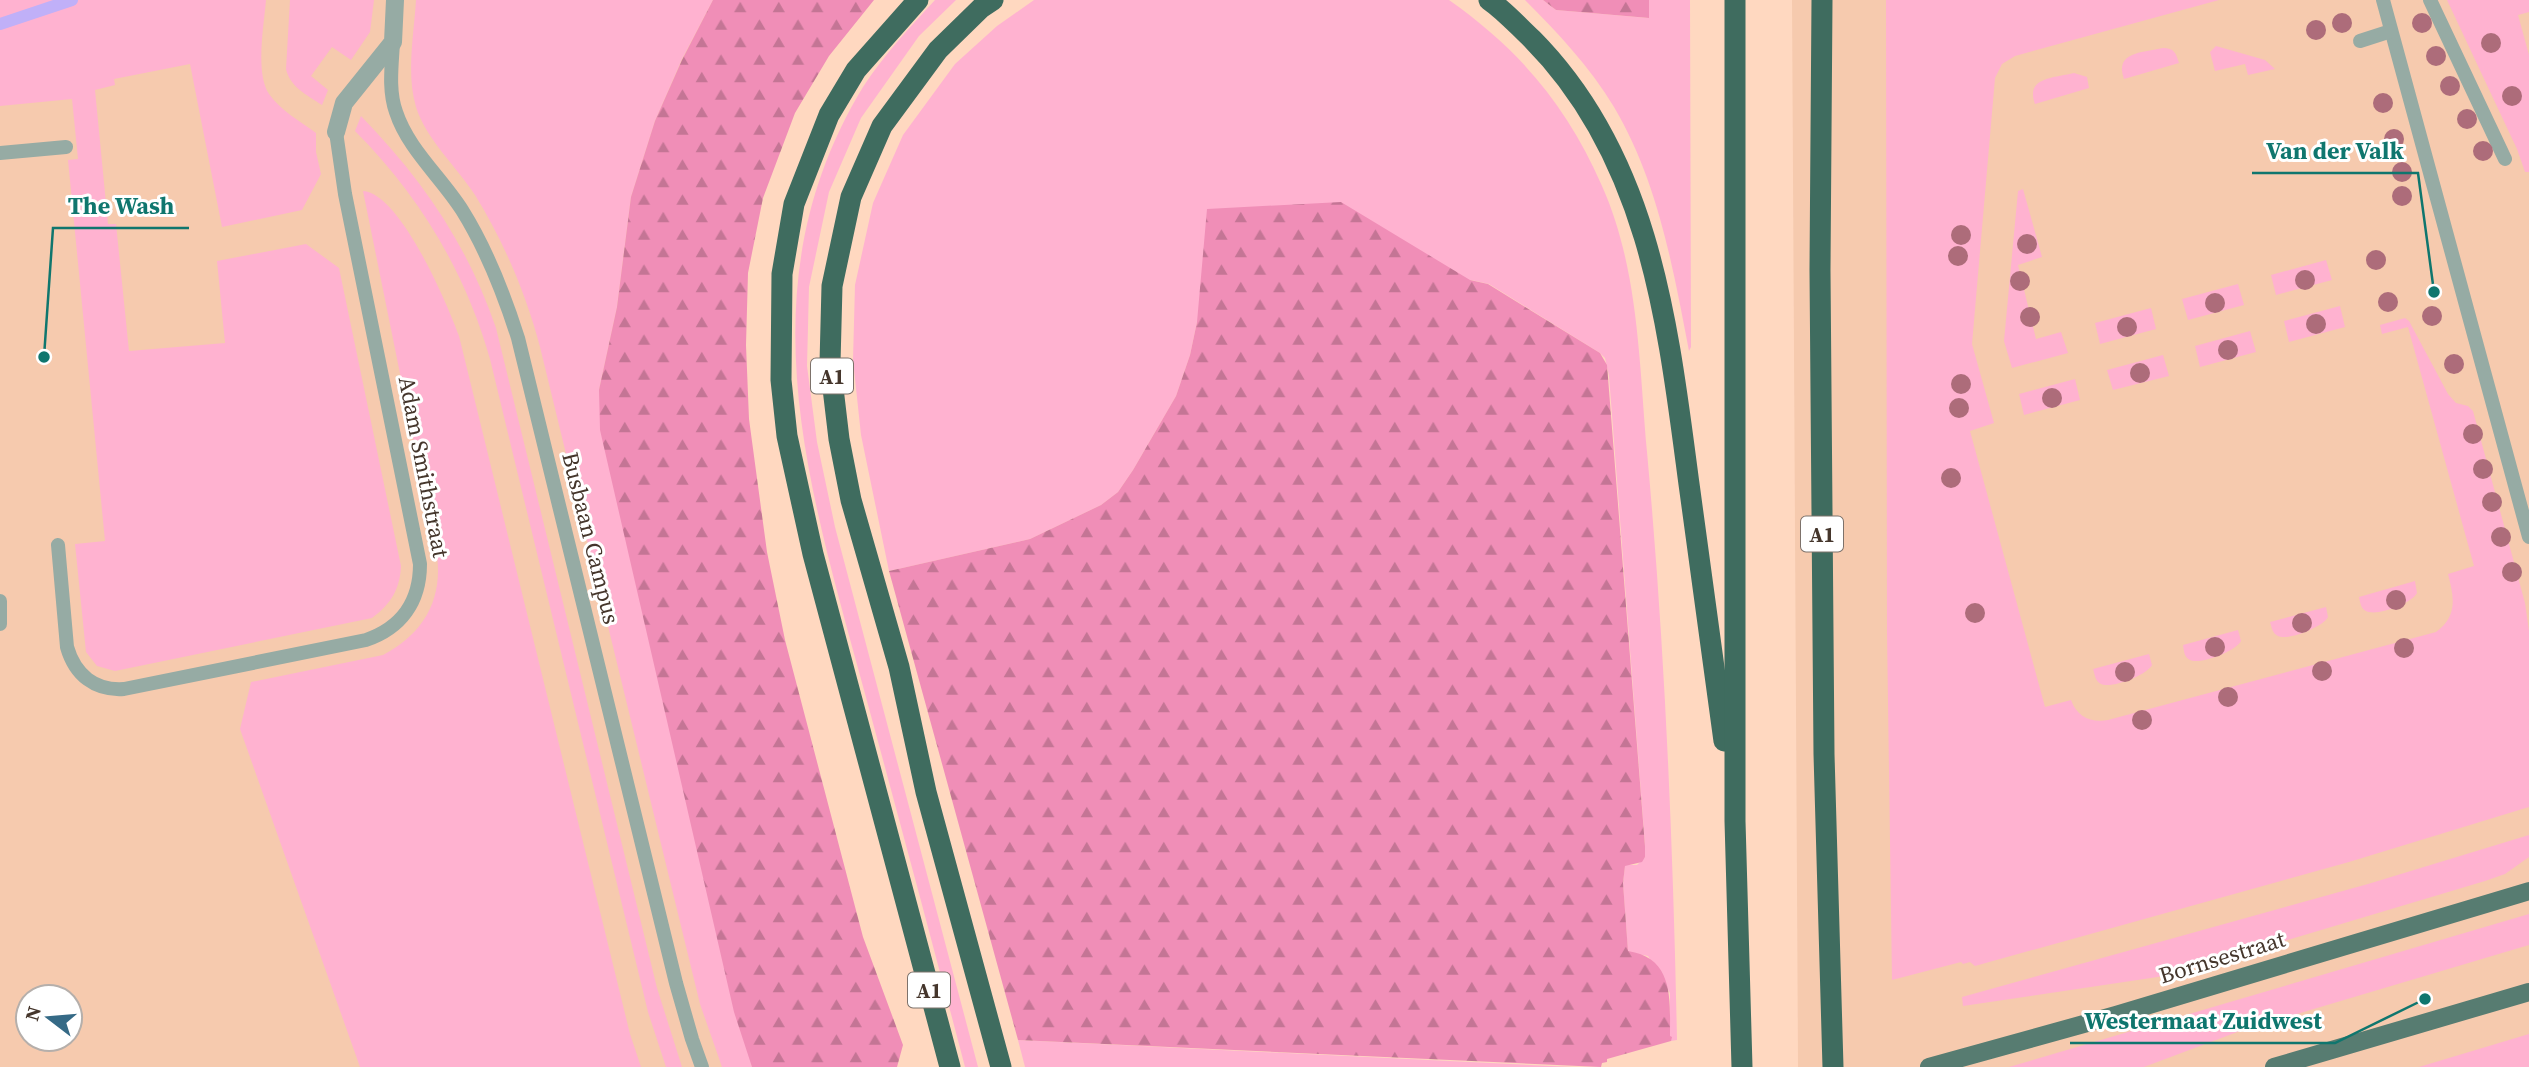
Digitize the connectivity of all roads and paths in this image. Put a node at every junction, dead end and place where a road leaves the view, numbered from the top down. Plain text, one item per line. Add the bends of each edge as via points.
1 (395, 0) edge
2 (918, 0) edge
3 (993, 0) edge
4 (1489, 0) edge
5 (1735, 0) edge
6 (1822, 0) edge
7 (2383, 0) edge
8 (2431, 0) edge
9 (2391, 31) junction
10 (2360, 41) dead end
11 (393, 42) junction
12 (335, 132) joint
13 (65, 147) dead end
14 (0, 153) edge
15 (2505, 159) dead end
16 (2529, 537) edge
17 (58, 545) dead end
18 (0, 601) edge
19 (0, 624) edge
20 (1735, 821) junction
21 (2529, 891) edge
22 (2529, 992) edge
23 (1937, 1065) edge
24 (702, 1067) edge
25 (950, 1067) edge
26 (1001, 1067) edge
27 (1742, 1067) edge
28 (1833, 1067) edge
29 (2274, 1067) edge

1 - 11 street
2 - 25 highway, A1 via 856,70 829,115 794,204 782,274 781,380 787,436 813,554
3 - 26 highway, A1 via 937,50 882,127 851,197 832,286 830,363 851,500 899,667 926,792
4 - 20 highway via 1553,60 1594,118 1650,252 1673,363
5 - 20 highway
6 - 28 highway, A1 via 1824,741
7 - 9 lane
8 - 15 lane
9 - 10 lane
9 - 16 lane
11 - 12 street, Adam Smithstraat via 344,103
11 - 24 lane, Busbaan Campus via 396,114 474,232 518,338 676,983
12 - 17 lane, Adam Smithstraat via 420,564 410,608 390,629 366,640 124,689 102,687 82,676 71,661
13 - 14 lane
18 - 19 lane
20 - 27 highway
21 - 23 main road, Bornsestraat
22 - 29 main road

